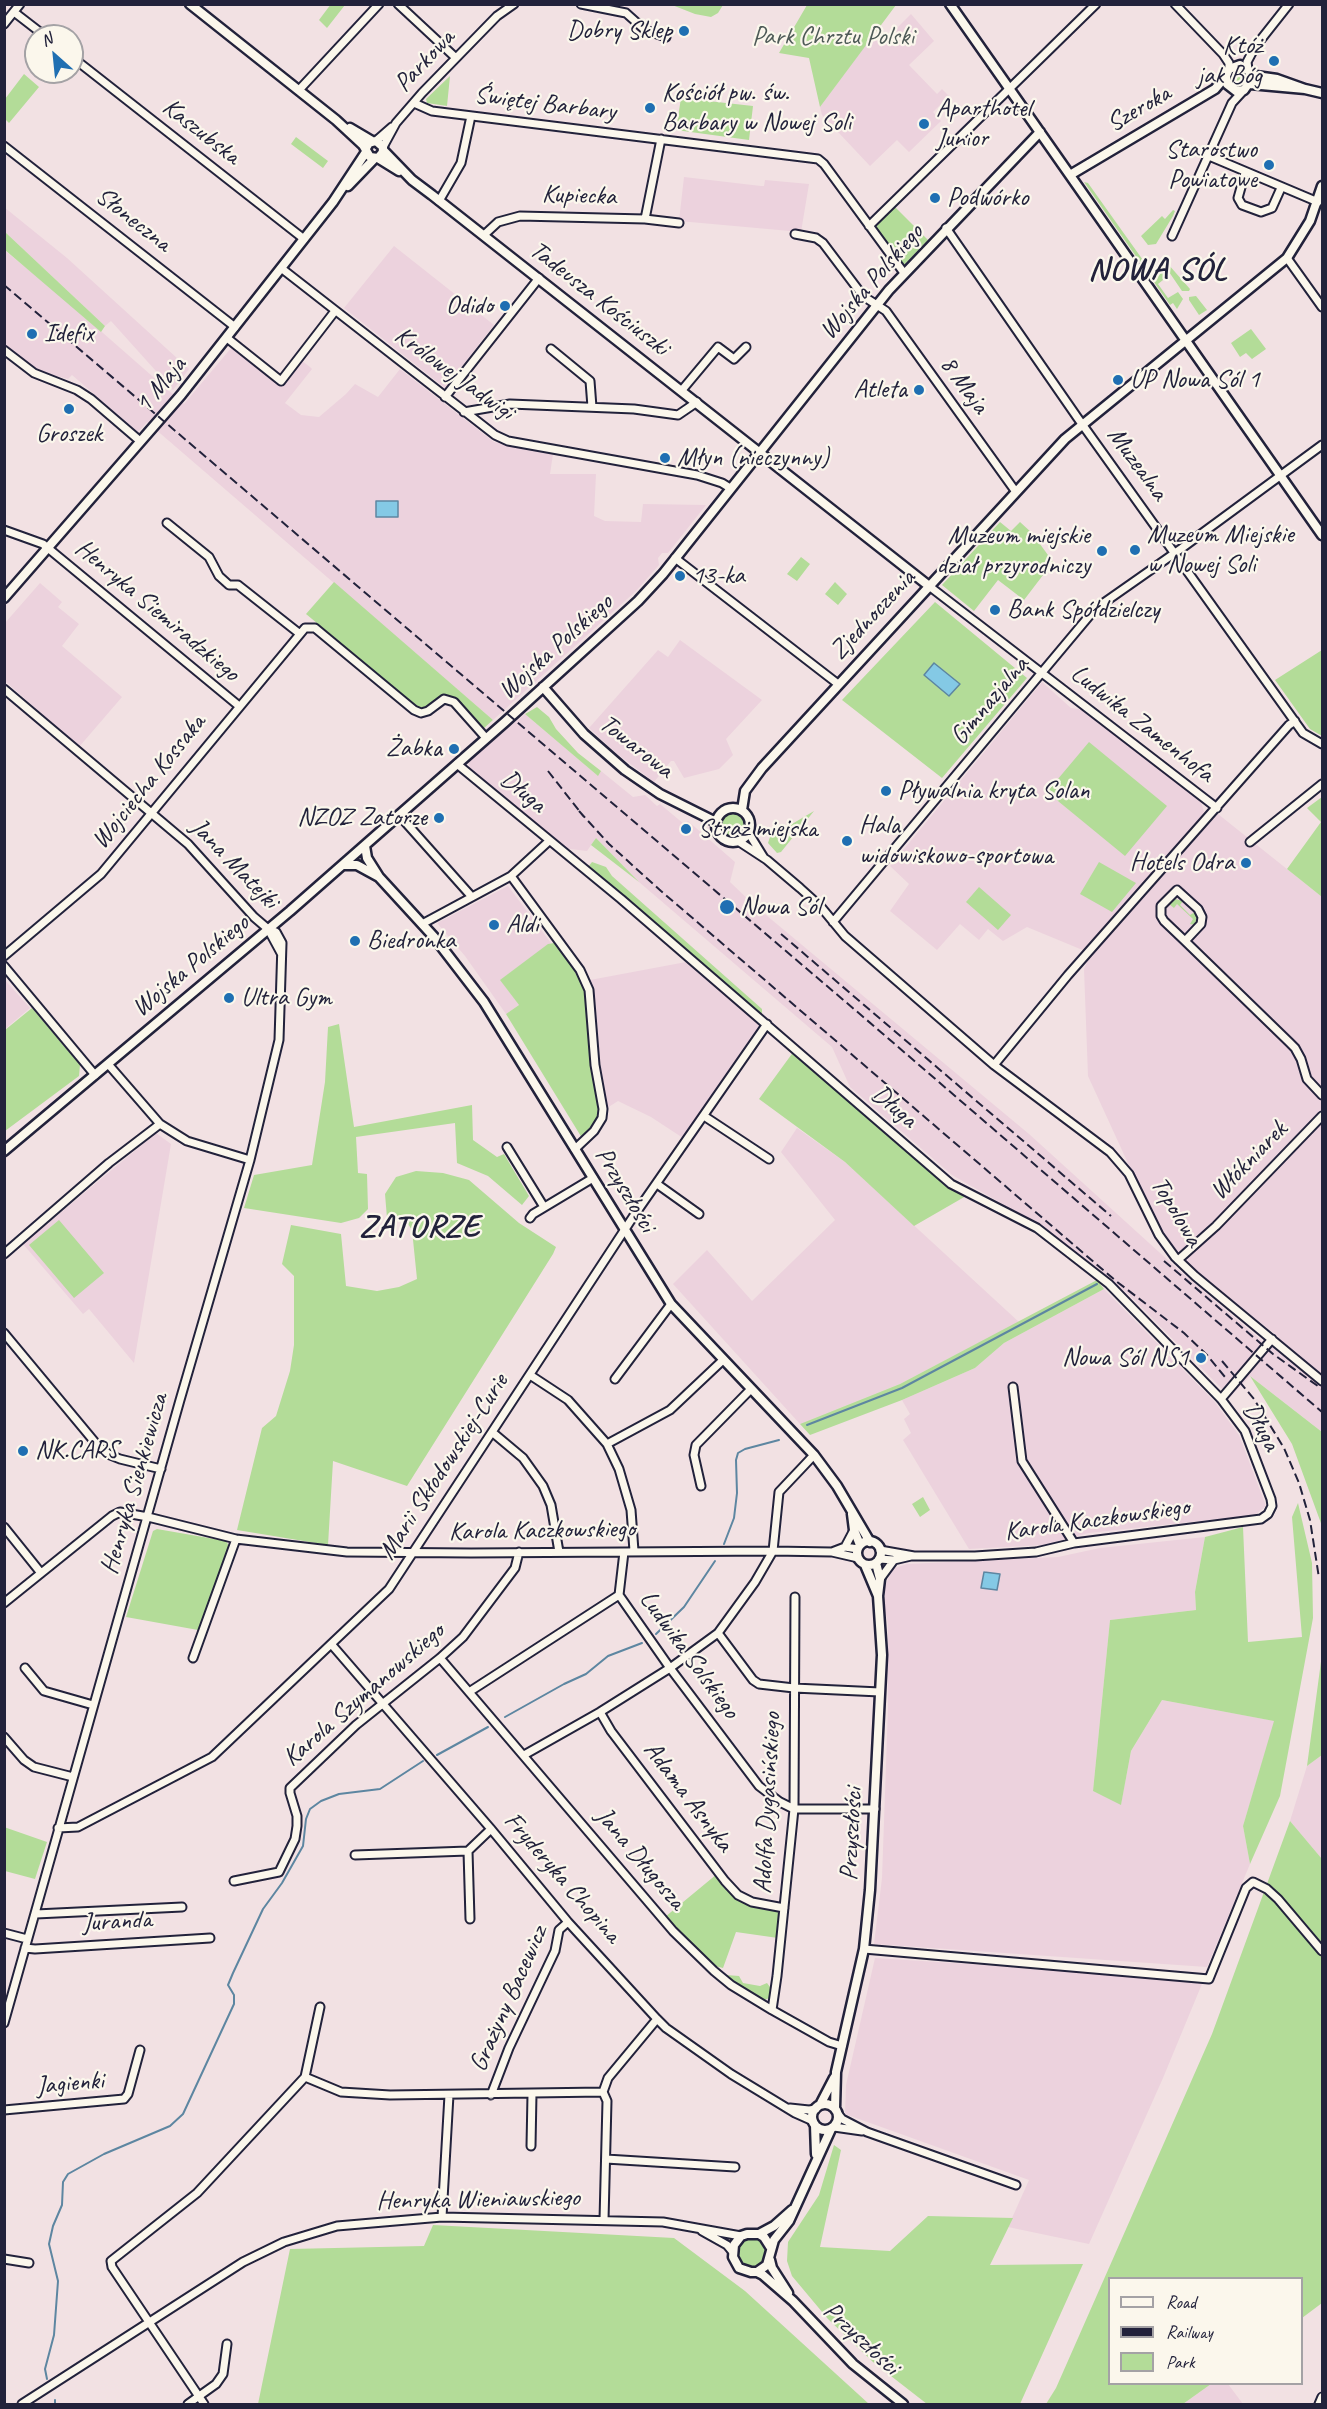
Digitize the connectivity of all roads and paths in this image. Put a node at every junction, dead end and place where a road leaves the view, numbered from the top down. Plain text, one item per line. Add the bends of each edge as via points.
1 (20, 4) edge
2 (190, 4) edge
3 (379, 4) edge
4 (398, 4) edge
5 (514, 4) edge
6 (581, 4) edge
7 (1096, 4) edge
8 (1174, 4) edge
9 (1289, 4) edge
10 (954, 6) edge
11 (14, 12) junction
12 (4, 24) edge
13 (30, 24) edge
14 (666, 38) dead end
15 (456, 58) junction
16 (84, 66) edge
17 (1249, 71) junction
18 (1227, 73) junction
19 (1229, 87) junction
20 (1247, 87) junction
21 (1010, 89) junction
22 (1305, 89) junction
23 (299, 90) junction
24 (1323, 93) edge
25 (414, 103) junction
26 (1232, 103) junction
27 (471, 116) junction
28 (336, 120) junction
29 (1040, 132) junction
30 (661, 139) junction
31 (4, 146) edge
32 (378, 149) junction
33 (366, 150) junction
34 (1209, 156) junction
35 (1245, 173) junction
36 (1070, 175) junction
37 (1323, 186) edge
38 (1281, 188) junction
39 (341, 192) junction
40 (439, 201) junction
41 (1318, 202) junction
42 (645, 219) junction
43 (679, 223) dead end
44 (869, 226) junction
45 (946, 228) junction
46 (795, 234) dead end
47 (484, 235) junction
48 (1172, 236) dead end
49 (304, 239) junction
50 (1287, 258) junction
51 (281, 268) junction
52 (904, 273) junction
53 (539, 278) junction
54 (876, 305) junction
55 (1323, 307) edge
56 (335, 311) junction
57 (235, 327) junction
58 (227, 338) junction
59 (1186, 340) junction
60 (746, 347) dead end
61 (551, 349) dead end
62 (4, 350) edge
63 (682, 390) junction
64 (445, 397) junction
65 (697, 402) junction
66 (592, 407) junction
67 (464, 411) junction
68 (1083, 424) junction
69 (140, 441) junction
70 (1323, 445) edge
71 (759, 453) junction
72 (1281, 476) junction
73 (730, 488) junction
74 (1016, 492) junction
75 (167, 524) dead end
76 (4, 530) edge
77 (1323, 536) edge
78 (48, 548) junction
79 (1175, 554) junction
80 (675, 558) junction
81 (929, 586) junction
82 (4, 598) edge
83 (300, 634) junction
84 (1041, 672) junction
85 (838, 684) junction
86 (543, 687) junction
87 (4, 689) edge
88 (239, 706) junction
89 (1295, 722) junction
90 (486, 738) junction
91 (1323, 744) edge
92 (457, 764) junction
93 (1323, 784) edge
94 (1217, 808) junction
95 (742, 810) junction
96 (152, 812) junction
97 (399, 815) junction
98 (716, 822) junction
99 (748, 832) junction
100 (549, 841) junction
101 (738, 841) junction
102 (1250, 842) dead end
103 (365, 846) junction
104 (764, 858) junction
105 (343, 865) junction
106 (511, 876) junction
107 (380, 877) junction
108 (472, 897) junction
109 (833, 922) junction
110 (422, 924) junction
111 (268, 929) junction
112 (1185, 941) junction
113 (4, 956) edge
114 (4, 966) edge
115 (767, 1024) junction
116 (108, 1064) junction
117 (994, 1065) junction
118 (95, 1075) junction
119 (1323, 1095) edge
120 (704, 1116) junction
121 (1323, 1116) edge
122 (159, 1124) junction
123 (33, 1125) junction
124 (4, 1144) edge
125 (507, 1147) dead end
126 (575, 1149) junction
127 (4, 1150) edge
128 (769, 1159) dead end
129 (250, 1160) junction
130 (592, 1178) junction
131 (657, 1184) junction
132 (544, 1207) junction
133 (699, 1214) dead end
134 (530, 1218) dead end
135 (625, 1231) junction
136 (4, 1254) edge
137 (1178, 1260) junction
138 (672, 1304) junction
139 (4, 1333) edge
140 (1272, 1339) junction
141 (723, 1360) junction
142 (530, 1375) junction
143 (615, 1379) dead end
144 (1323, 1381) edge
145 (1013, 1387) dead end
146 (751, 1389) junction
147 (1221, 1399) junction
148 (492, 1432) junction
149 (607, 1444) junction
150 (814, 1455) junction
151 (161, 1469) junction
152 (701, 1486) dead end
153 (1271, 1499) joint
154 (851, 1511) junction
155 (148, 1517) junction
156 (4, 1527) edge
157 (854, 1530) junction
158 (236, 1539) junction
159 (870, 1542) junction
160 (1074, 1543) junction
161 (845, 1547) junction
162 (634, 1551) junction
163 (773, 1551) junction
164 (859, 1551) junction
165 (519, 1552) junction
166 (559, 1552) junction
167 (624, 1552) junction
168 (832, 1552) junction
169 (413, 1553) junction
170 (914, 1556) junction
171 (878, 1557) junction
172 (894, 1560) junction
173 (865, 1565) junction
174 (41, 1573) junction
175 (880, 1579) junction
176 (619, 1595) junction
177 (878, 1596) junction
178 (795, 1597) dead end
179 (4, 1603) edge
180 (718, 1633) junction
181 (332, 1645) junction
182 (193, 1658) dead end
183 (440, 1658) junction
184 (25, 1668) dead end
185 (670, 1668) junction
186 (794, 1688) junction
187 (469, 1692) junction
188 (880, 1692) junction
189 (384, 1704) junction
190 (93, 1706) junction
191 (600, 1712) junction
192 (4, 1737) edge
193 (524, 1755) junction
194 (73, 1778) junction
195 (794, 1809) junction
196 (875, 1809) junction
197 (58, 1828) junction
198 (491, 1829) junction
199 (468, 1851) junction
200 (355, 1855) dead end
201 (234, 1881) dead end
202 (182, 1907) dead end
203 (784, 1908) junction
204 (36, 1914) junction
205 (470, 1919) dead end
206 (568, 1922) junction
207 (4, 1933) edge
208 (210, 1938) dead end
209 (27, 1939) junction
210 (26, 1948) junction
211 (864, 1949) junction
212 (1323, 1951) edge
213 (320, 2007) dead end
214 (772, 2010) junction
215 (657, 2019) junction
216 (4, 2023) edge
217 (842, 2046) junction
218 (140, 2050) dead end
219 (836, 2072) junction
220 (305, 2078) junction
221 (603, 2092) junction
222 (532, 2094) junction
223 (449, 2095) junction
224 (491, 2095) junction
225 (818, 2107) junction
226 (788, 2108) junction
227 (4, 2110) edge
228 (836, 2111) junction
229 (814, 2123) junction
230 (833, 2128) junction
231 (867, 2132) junction
232 (531, 2146) dead end
233 (606, 2159) junction
234 (816, 2160) junction
235 (735, 2167) dead end
236 (1016, 2185) dead end
237 (796, 2205) junction
238 (442, 2217) junction
239 (604, 2220) junction
240 (694, 2227) junction
241 (759, 2234) junction
242 (741, 2236) junction
243 (771, 2248) junction
244 (732, 2251) junction
245 (4, 2259) edge
246 (770, 2260) junction
247 (29, 2263) dead end
248 (757, 2271) junction
249 (793, 2301) junction
250 (149, 2324) junction
251 (227, 2344) dead end
252 (1323, 2397) edge
253 (199, 2398) junction
254 (22, 2404) edge
255 (188, 2404) edge
256 (204, 2404) edge
257 (903, 2404) edge
258 (1319, 2404) edge

1 - 11 street
2 - 23 street, Tadeusza Kościuszki
3 - 23 street
4 - 15 street
5 - 15 street, Parkowa
6 - 14 street via 626,14 645,30
7 - 21 street
8 - 18 street via 1223,54 1229,63
9 - 17 street via 1255,47 1247,62
10 - 21 street
11 - 12 street
11 - 13 street
15 - 25 street, Parkowa
16 - 49 street, Kaszubska
17 - 18 street via 1240,65
17 - 20 street
17 - 22 street
18 - 19 street
18 - 36 street, Szeroka via 1215,89
19 - 20 street via 1236,91
19 - 26 street
20 - 22 street
20 - 26 street
21 - 29 street
21 - 44 street
22 - 24 street
23 - 28 street, Tadeusza Kościuszki
25 - 27 street, Świętej Barbary via 432,111
25 - 32 street, Parkowa
26 - 34 street
27 - 30 street, Świętej Barbary
27 - 40 street via 461,163
28 - 32 street, Tadeusza Kościuszki
28 - 33 street, Tadeusza Kościuszki
29 - 36 street
29 - 45 street, Wojska Polskiego
30 - 42 street
30 - 44 street, Świętej Barbary via 818,159
31 - 57 street, Słoneczna
32 - 33 street, 1 Maja
32 - 33 street, Tadeusza Kościuszki
32 - 39 street, 1 Maja
32 - 40 street, Tadeusza Kościuszki
33 - 39 street, 1 Maja
34 - 35 street
34 - 48 street
35 - 38 street
35 - 38 street via 1238,198 1242,205 1261,212 1272,208
36 - 59 street
37 - 41 street, Zjednoczenia
38 - 41 street
39 - 49 street, 1 Maja
40 - 47 street, Tadeusza Kościuszki
41 - 50 street, Zjednoczenia
42 - 43 street, Kupiecka
42 - 47 street, Kupiecka via 520,216 498,222
44 - 52 street, Świętej Barbary
45 - 52 street, Wojska Polskiego
45 - 68 street, Muzealna
46 - 54 street via 824,243 863,296
47 - 53 street, Tadeusza Kościuszki
49 - 51 street, 1 Maja
50 - 55 street
50 - 59 street, Zjednoczenia
51 - 56 street, Królowej Jadwigi
51 - 57 street, 1 Maja
52 - 54 street, Wojska Polskiego
53 - 63 street, Tadeusza Kościuszki
53 - 64 street
54 - 71 street, Wojska Polskiego
54 - 74 street, 8 Maja via 886,311
56 - 58 street via 280,381
56 - 64 street, Królowej Jadwigi
57 - 58 street, 1 Maja
58 - 69 street, 1 Maja
59 - 68 street, Zjednoczenia
59 - 72 street
60 - 63 street via 734,359 718,347
61 - 66 street via 590,381
62 - 69 street via 34,373 91,399
63 - 65 street, Tadeusza Kościuszki
64 - 67 street, Królowej Jadwigi
65 - 66 street via 678,415
65 - 71 street, Tadeusza Kościuszki
66 - 67 street via 510,404
67 - 73 street, Królowej Jadwigi via 508,441 697,475
68 - 74 street, Zjednoczenia
68 - 79 street, Muzealna
69 - 78 street, 1 Maja
70 - 72 street, Gimnazjalna
71 - 73 street, Wojska Polskiego
71 - 81 street, Tadeusza Kościuszki
72 - 77 street
72 - 79 street, Gimnazjalna
73 - 80 street, Wojska Polskiego
74 - 81 street, Zjednoczenia
75 - 83 street via 209,557 229,585 238,585
76 - 78 street, Henryka Siemiradzkiego
78 - 82 street, 1 Maja
78 - 88 street, Henryka Siemiradzkiego
79 - 84 street, Gimnazjalna via 1095,609
79 - 89 street, Muzealna
80 - 85 street
80 - 86 street, Wojska Polskiego via 638,601
81 - 84 street, Ludwika Zamenhofa
81 - 85 street, Zjednoczenia
83 - 88 street, Wojciecha Kossaka
83 - 90 street, Wojciecha Kossaka via 305,628 315,628 414,710 428,711 449,699
84 - 94 street, Ludwika Zamenhofa
84 - 109 street, Gimnazjalna
85 - 95 street, Zjednoczenia via 755,776 743,796
86 - 90 street, Wojska Polskiego
86 - 98 street, Towarowa via 584,734 625,770 660,794
87 - 96 street, Jana Matejki
88 - 96 street, Wojciecha Kossaka
89 - 91 street, Muzealna via 1308,738
89 - 94 street
90 - 92 street, Wojska Polskiego
92 - 97 street, Wojska Polskiego
92 - 100 street, Długa
93 - 102 street
94 - 117 street via 1068,975
95 - 98 street via 728,808
95 - 99 street via 750,823
96 - 111 street, Jana Matejki via 188,844
96 - 113 street, Wojciecha Kossaka via 101,874
97 - 103 street, Wojska Polskiego
97 - 108 street
98 - 101 street via 720,836 728,842
99 - 101 street
99 - 104 street
100 - 106 street
100 - 115 street, Długa
101 - 104 street
103 - 105 street, Wojska Polskiego
103 - 107 street, Przyszłości via 367,858
104 - 109 street
105 - 107 street, Przyszłości via 357,865
105 - 111 street, Wojska Polskiego
106 - 108 street
106 - 126 street via 580,970 589,990 603,1108 594,1131
107 - 110 street, Przyszłości
108 - 110 street
109 - 117 street, Topolowa
110 - 126 street, Przyszłości via 484,1002
111 - 116 street, Wojska Polskiego
111 - 129 street, Henryka Sienkiewicza via 281,953 279,1040
112 - 112 street via 1201,924 1202,917 1177,890 1164,902 1161,911 1164,921
112 - 119 street via 1294,1048 1307,1079
114 - 118 street
115 - 120 street, Marii Skłodowskiej-Curie
115 - 147 street, Długa via 951,1184 1036,1228 1109,1284
116 - 118 street, Wojska Polskiego
116 - 122 street
117 - 137 street, Topolowa via 1119,1161 1159,1235
118 - 123 street, Wojska Polskiego
120 - 128 street
120 - 131 street, Marii Skłodowskiej-Curie
121 - 137 street, Włókniarek
122 - 129 street via 187,1141
122 - 136 street
123 - 124 street, Wojska Polskiego
123 - 127 street, Wojska Polskiego
125 - 132 street
126 - 130 street, Przyszłości
129 - 151 street, Henryka Sienkiewicza
130 - 132 street
130 - 135 street, Przyszłości
131 - 133 street
131 - 135 street, Marii Skłodowskiej-Curie
132 - 134 street
135 - 138 street, Przyszłości
135 - 142 street, Marii Skłodowskiej-Curie
137 - 140 street, Topolowa
138 - 141 street, Przyszłości
138 - 143 street
139 - 151 street via 99,1446 120,1459
140 - 144 street, Topolowa
140 - 147 street
141 - 146 street, Przyszłości
141 - 149 street via 670,1410
142 - 148 street, Marii Skłodowskiej-Curie
142 - 149 street via 568,1400
145 - 160 street via 1022,1461
146 - 150 street, Przyszłości
146 - 152 street via 696,1445 694,1455
147 - 153 street, Długa via 1245,1431
148 - 166 street via 514,1448 543,1486 551,1505
148 - 169 street, Marii Skłodowskiej-Curie
149 - 162 street via 631,1510
150 - 154 street, Przyszłości
150 - 163 street via 779,1492
151 - 155 street, Henryka Sienkiewicza
153 - 160 street, Karola Kaczkowskiego via 1268,1514 1261,1519
154 - 157 street
154 - 159 street, Przyszłości
155 - 158 street, Karola Kaczkowskiego
155 - 174 street, Karola Kaczkowskiego via 120,1512 112,1516
155 - 190 street, Henryka Sienkiewicza
156 - 174 street
157 - 161 street
157 - 164 street
158 - 169 street, Karola Kaczkowskiego via 347,1551
158 - 182 street
159 - 164 street
159 - 171 street, Przyszłości
160 - 170 street, Karola Kaczkowskiego via 1036,1552
161 - 164 street, Karola Kaczkowskiego
161 - 168 street, Karola Kaczkowskiego
162 - 163 street, Karola Kaczkowskiego
162 - 167 street, Karola Kaczkowskiego
163 - 168 street, Karola Kaczkowskiego
163 - 180 street
164 - 168 street, Karola Kaczkowskiego
164 - 173 street
165 - 166 street, Karola Kaczkowskiego
165 - 169 street, Karola Kaczkowskiego
165 - 183 street, Karola Szymanowskiego via 515,1568 504,1584 463,1637
166 - 167 street, Karola Kaczkowskiego
167 - 176 street
169 - 181 street, Marii Skłodowskiej-Curie via 389,1589
170 - 171 street, Karola Kaczkowskiego
170 - 172 street, Karola Kaczkowskiego
171 - 172 street, Karola Kaczkowskiego
171 - 173 street
171 - 175 street
172 - 175 street
173 - 177 street
174 - 179 street, Karola Kaczkowskiego
175 - 177 street
176 - 185 street, Ludwika Solskiego
176 - 187 street
177 - 188 street, Przyszłości
178 - 186 street, Adolfa Dygasińskiego
180 - 185 street
180 - 186 street via 753,1680
181 - 189 street, Fryderyka Chopina
181 - 197 street, Marii Skłodowskiej-Curie via 212,1757 78,1827
183 - 187 street, Jana Długosza
183 - 189 street, Karola Szymanowskiego
184 - 190 street via 44,1691
185 - 191 street
185 - 195 street, Ludwika Solskiego via 759,1786
186 - 188 street
186 - 195 street, Adolfa Dygasińskiego
187 - 193 street, Jana Długosza
188 - 196 street, Przyszłości
189 - 198 street, Fryderyka Chopina
189 - 201 street, Karola Szymanowskiego via 356,1725 291,1788 297,1826 279,1872
190 - 194 street, Henryka Sienkiewicza
191 - 193 street
191 - 203 street, Adama Asnyka via 738,1895
192 - 194 street via 34,1767
193 - 214 street, Jana Długosza via 673,1931 731,1985
194 - 197 street, Henryka Sienkiewicza
195 - 196 street
195 - 203 street, Adolfa Dygasińskiego
196 - 211 street, Przyszłości
197 - 204 street, Henryka Sienkiewicza
198 - 199 street
198 - 206 street, Fryderyka Chopina
199 - 200 street
199 - 205 street
202 - 204 street
203 - 214 street, Adolfa Dygasińskiego
204 - 209 street, Henryka Sienkiewicza
206 - 215 street, Fryderyka Chopina
206 - 224 street, Grażyny Bacewicz via 559,1930 555,1951
207 - 209 street
208 - 210 street, Juranda
209 - 210 street, Henryka Sienkiewicza
210 - 216 street, Henryka Sienkiewicza
211 - 212 street via 1209,1979 1246,1888 1253,1882 1278,1899
211 - 217 street, Przyszłości
213 - 220 street
214 - 217 street, Jana Długosza
215 - 221 street via 608,2078
215 - 226 street, Fryderyka Chopina via 731,2074
217 - 219 street, Przyszłości
218 - 227 street, Jagienki via 124,2099
219 - 225 street, Przyszłości
219 - 228 street, Przyszłości
220 - 223 street via 341,2092
220 - 250 street via 197,2193 111,2261
221 - 222 street
221 - 233 street via 607,2101
222 - 224 street
222 - 232 street
223 - 224 street
223 - 238 street
225 - 226 street, Fryderyka Chopina
225 - 228 street via 826,2104
225 - 229 street
226 - 229 street, Fryderyka Chopina
228 - 230 street
228 - 231 street via 842,2119
229 - 230 street via 824,2130
229 - 234 street
230 - 231 street
230 - 234 street
231 - 236 street
233 - 235 street
233 - 239 street
234 - 237 street
237 - 241 street
237 - 243 street
238 - 239 street, Henryka Wieniawskiego
238 - 250 street, Henryka Wieniawskiego via 354,2223 284,2242 219,2277
239 - 240 street, Henryka Wieniawskiego
240 - 242 street, Henryka Wieniawskiego
240 - 244 street, Henryka Wieniawskiego
241 - 242 street
241 - 243 street
242 - 244 street
243 - 246 street
244 - 248 street via 740,2268
245 - 247 street
246 - 248 street
246 - 249 street, Przyszłości
248 - 249 street, Przyszłości
249 - 257 street, Przyszłości via 853,2364
250 - 253 street
250 - 254 street, Henryka Wieniawskiego
251 - 253 street via 223,2374
252 - 258 street
253 - 255 street
253 - 256 street

